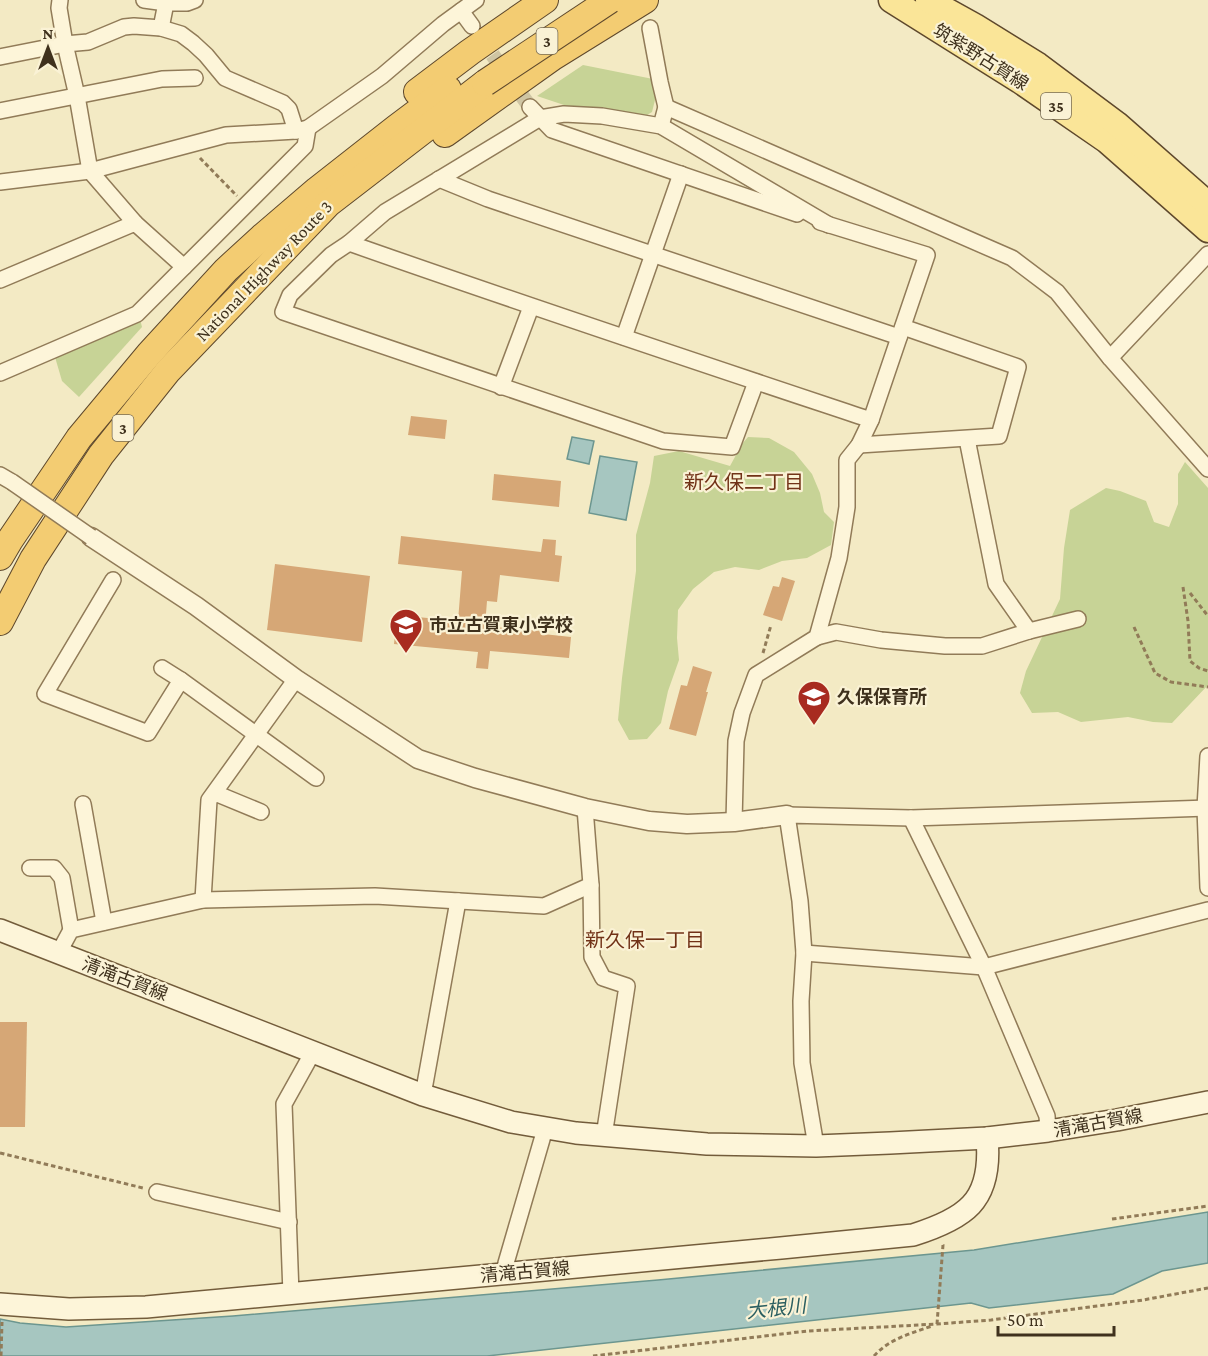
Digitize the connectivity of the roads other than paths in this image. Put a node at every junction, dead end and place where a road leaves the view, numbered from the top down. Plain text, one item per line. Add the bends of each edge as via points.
1 (60, 0) edge
2 (144, 0) edge
3 (195, 0) edge
4 (476, 0) edge
5 (545, 0) edge
6 (551, 0) edge
7 (579, 0) edge
8 (610, 0) edge
9 (645, 0) edge
10 (891, 0) edge
11 (928, 0) edge
12 (166, 3) junction
13 (461, 11) junction
14 (472, 26) tunnel mouth
15 (161, 28) junction
16 (650, 28) dead end
17 (504, 29) junction
18 (65, 44) junction
19 (0, 57) edge
20 (481, 75) junction
21 (195, 78) dead end
22 (78, 96) junction
23 (666, 108) junction
24 (0, 111) edge
25 (535, 112) junction
26 (661, 126) junction
27 (302, 130) junction
28 (90, 171) junction
29 (681, 174) junction
30 (439, 179) junction
31 (0, 182) edge
32 (1208, 204) edge
33 (135, 223) junction
34 (829, 225) junction
35 (1208, 230) edge
36 (349, 243) junction
37 (269, 246) junction
38 (652, 254) junction
39 (1208, 254) edge
40 (184, 267) junction
41 (0, 280) edge
42 (531, 307) junction
43 (901, 332) junction
44 (624, 337) junction
45 (1110, 358) junction
46 (0, 373) edge
47 (756, 382) junction
48 (501, 387) junction
49 (871, 420) junction
50 (967, 439) junction
51 (859, 445) junction
52 (1208, 469) edge
53 (6, 479) edge
54 (91, 537) joint
55 (0, 557) edge
56 (113, 580) dead end
57 (1078, 619) dead end
58 (0, 622) edge
59 (1029, 631) junction
60 (817, 637) junction
61 (162, 668) dead end
62 (296, 679) junction
63 (181, 680) junction
64 (256, 735) junction
65 (1208, 756) edge
66 (316, 778) dead end
67 (214, 793) junction
68 (83, 804) dead end
69 (585, 808) junction
70 (1206, 808) edge
71 (261, 812) dead end
72 (787, 815) junction
73 (911, 818) junction
74 (734, 822) junction
75 (30, 868) dead end
76 (591, 885) junction
77 (1208, 888) edge
78 (203, 900) junction
79 (458, 901) junction
80 (1208, 909) edge
81 (104, 922) junction
82 (0, 930) edge
83 (71, 930) junction
84 (804, 953) junction
85 (58, 954) junction
86 (984, 967) junction
87 (313, 1052) junction
88 (423, 1095) junction
89 (1208, 1102) edge
90 (545, 1129) junction
91 (1048, 1131) junction
92 (604, 1136) junction
93 (987, 1138) junction
94 (816, 1146) junction
95 (157, 1192) road end
96 (289, 1222) junction
97 (507, 1273) junction
98 (291, 1294) junction
99 (1, 1309) edge

1 - 18 street
2 - 12 street
3 - 12 street
4 - 13 street
5 - 17 highway
6 - 17 highway
7 - 20 highway, National Highway Route 3 / 3
8 - 20 highway, National Highway Route 3 / 3, bridge
9 - 37 highway via 553,57 339,213
10 - 35 main road, 筑紫野古賀線 / 35 via 1107,141
11 - 32 main road, 筑紫野古賀線 / 35 via 1038,65 1117,124
12 - 15 street
13 - 14 street
13 - 27 street via 382,75
15 - 18 street via 124,27 88,42
15 - 27 street via 181,34 193,43 225,78 283,103
16 - 23 street
17 - 37 highway via 386,116 306,182
18 - 19 street
18 - 22 street
20 - 37 highway, National Highway Route 3 / 3 via 396,128 317,190
21 - 22 street via 162,79
22 - 24 street
22 - 28 street
23 - 26 street
23 - 45 street via 1012,258 1058,291
25 - 26 street via 602,116
25 - 29 street via 552,130
25 - 30 street
26 - 34 street
27 - 28 street via 226,135
27 - 40 street via 305,146
28 - 31 street
28 - 33 street
29 - 34 street
29 - 38 street
30 - 36 street via 385,212
30 - 38 street
33 - 40 street
33 - 41 street
34 - 43 street via 927,255
36 - 42 street
36 - 48 street via 290,295 283,312
37 - 55 highway, National Highway Route 3 / 3 via 226,270 149,354 79,438
37 - 58 highway, National Highway Route 3 / 3 via 101,455 33,560
38 - 43 street
38 - 44 street
39 - 45 street
40 - 46 street via 137,314
42 - 44 street
42 - 48 street
43 - 49 street
43 - 50 street via 1018,367 999,436
44 - 47 street
45 - 52 street
47 - 48 street via 732,447 663,441
47 - 49 street
49 - 51 street
50 - 51 street
50 - 59 street via 996,584
51 - 60 street via 847,460 847,507 839,558
53 - 54 street, bridge
54 - 62 street via 196,606
56 - 63 street via 45,694 148,733
57 - 59 street
59 - 60 street via 982,646 881,640 836,632
60 - 74 street via 756,675 736,741
61 - 63 street
62 - 64 street
62 - 69 street via 418,759
63 - 64 street
64 - 66 street
64 - 67 street
65 - 70 street
67 - 71 street
67 - 78 street via 209,800
68 - 81 street
69 - 74 street via 649,821
69 - 76 street
70 - 73 street
70 - 77 street
72 - 73 street
72 - 74 street
72 - 84 street
73 - 86 street
75 - 83 street via 54,868 62,878
76 - 79 street via 544,906
76 - 92 street via 592,957 603,978 627,986
78 - 79 street via 375,896
78 - 81 street
79 - 88 street
80 - 86 street
81 - 83 street
82 - 85 main road, 清滝古賀線
83 - 85 street
84 - 86 street
84 - 94 street via 802,1063
85 - 87 main road, 清滝古賀線
86 - 91 street via 1047,1116
87 - 88 main road, 清滝古賀線
87 - 96 street via 284,1104
88 - 90 main road, 清滝古賀線
89 - 91 main road, 清滝古賀線
90 - 92 main road, 清滝古賀線
90 - 97 street via 506,1263
91 - 93 main road, 清滝古賀線
92 - 94 main road, 清滝古賀線 via 707,1144
93 - 94 main road, 清滝古賀線
93 - 97 main road, 清滝古賀線 via 983,1185 971,1205 933,1229 913,1235
95 - 96 street
96 - 98 street
97 - 98 main road, 清滝古賀線
98 - 99 main road, 清滝古賀線 via 146,1307

